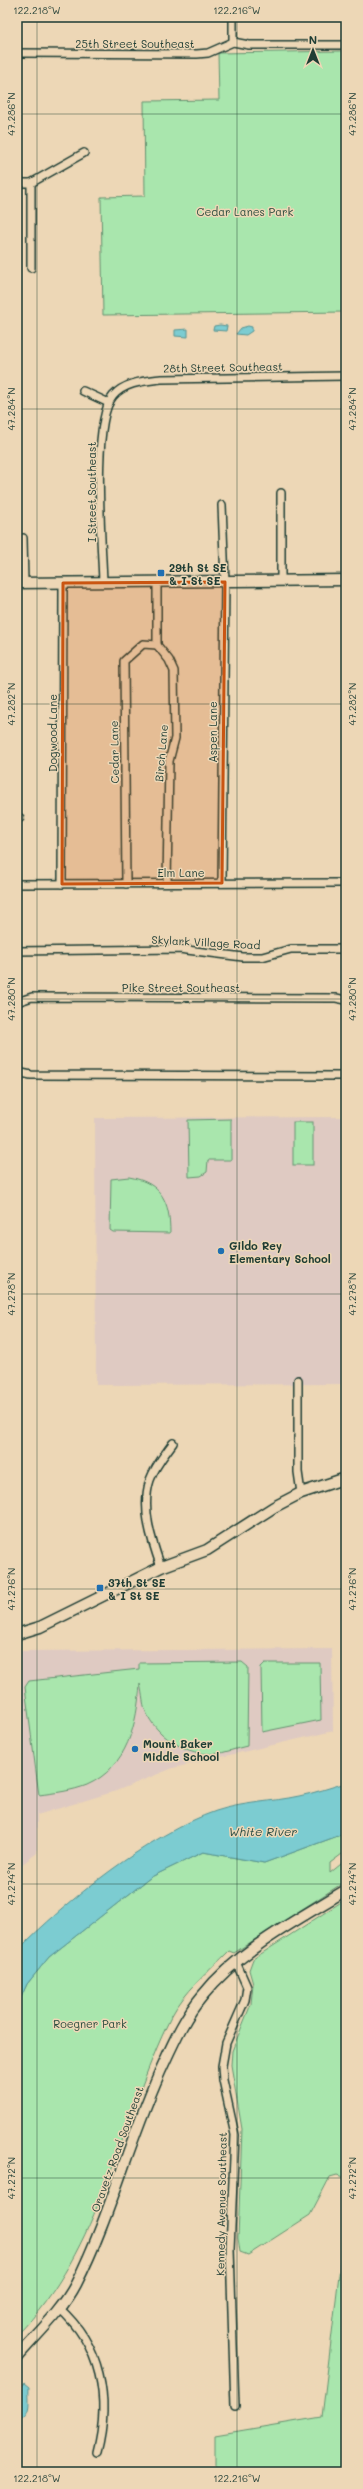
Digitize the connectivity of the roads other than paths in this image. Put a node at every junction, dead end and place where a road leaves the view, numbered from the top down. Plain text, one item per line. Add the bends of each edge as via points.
1 (233, 17) edge
2 (233, 42) junction
3 (346, 45) edge
4 (17, 53) edge
5 (84, 153) dead end
6 (17, 183) edge
7 (31, 183) junction
8 (31, 268) dead end
9 (346, 376) edge
10 (83, 391) dead end
11 (109, 403) junction
12 (281, 493) dead end
13 (222, 506) dead end
14 (23, 538) dead end
15 (346, 580) edge
16 (281, 581) junction
17 (103, 582) junction
18 (156, 582) junction
19 (225, 582) junction
20 (20, 583) edge
21 (63, 583) junction
22 (157, 645) junction
23 (167, 883) junction
24 (222, 883) junction
25 (346, 883) edge
26 (17, 884) edge
27 (62, 884) junction
28 (126, 884) junction
29 (346, 949) edge
30 (17, 951) edge
31 (346, 1000) edge
32 (17, 1002) edge
33 (17, 1072) edge
34 (346, 1076) edge
35 (298, 1380) dead end
36 (173, 1443) dead end
37 (346, 1478) edge
38 (301, 1493) junction
39 (161, 1566) junction
40 (17, 1634) edge
41 (346, 1890) edge
42 (236, 1962) junction
43 (59, 2308) junction
44 (17, 2357) edge
45 (234, 2407) dead end
46 (97, 2452) dead end

1 - 2 street
2 - 3 street via 249,45
2 - 4 street, 25th Street Southeast via 208,53 197,54
5 - 7 street
6 - 7 street
7 - 8 street
9 - 11 street, 28th Street Southeast via 161,379 130,385 118,392
10 - 11 street
11 - 17 street, I Street Southeast via 103,420 101,445
12 - 16 street
13 - 19 street, Aspen Lane
14 - 20 street
15 - 16 street
16 - 19 street
17 - 18 street
17 - 21 street
18 - 19 street
18 - 22 street
19 - 24 street, Aspen Lane
20 - 21 street
21 - 27 street, Dogwood Lane
22 - 23 street, Birch Lane via 174,670 175,738 169,761
22 - 28 street, Cedar Lane via 143,644 124,661
23 - 24 street, Elm Lane
23 - 28 street, Elm Lane
24 - 25 street, Elm Lane
26 - 27 street, Elm Lane
27 - 28 street, Elm Lane
29 - 30 street, Skylark Village Road via 291,949 262,957 178,949
31 - 32 street, Pike Street Southeast via 32,997
33 - 34 street via 31,1075
35 - 38 street via 298,1472
36 - 39 street via 156,1467 148,1491 148,1521
37 - 38 street
38 - 39 street via 274,1507 207,1550
39 - 40 street via 40,1627
41 - 42 street, Oravetz Road Southeast
42 - 43 street, Oravetz Road Southeast via 202,1996 181,2028 144,2106 88,2256 75,2285
42 - 45 street, Kennedy Avenue Southeast via 247,1987 245,2000 226,2043 222,2066 235,2140 230,2249
43 - 44 street, Oravetz Road Southeast
43 - 46 street via 84,2337 98,2367 103,2387 104,2410

